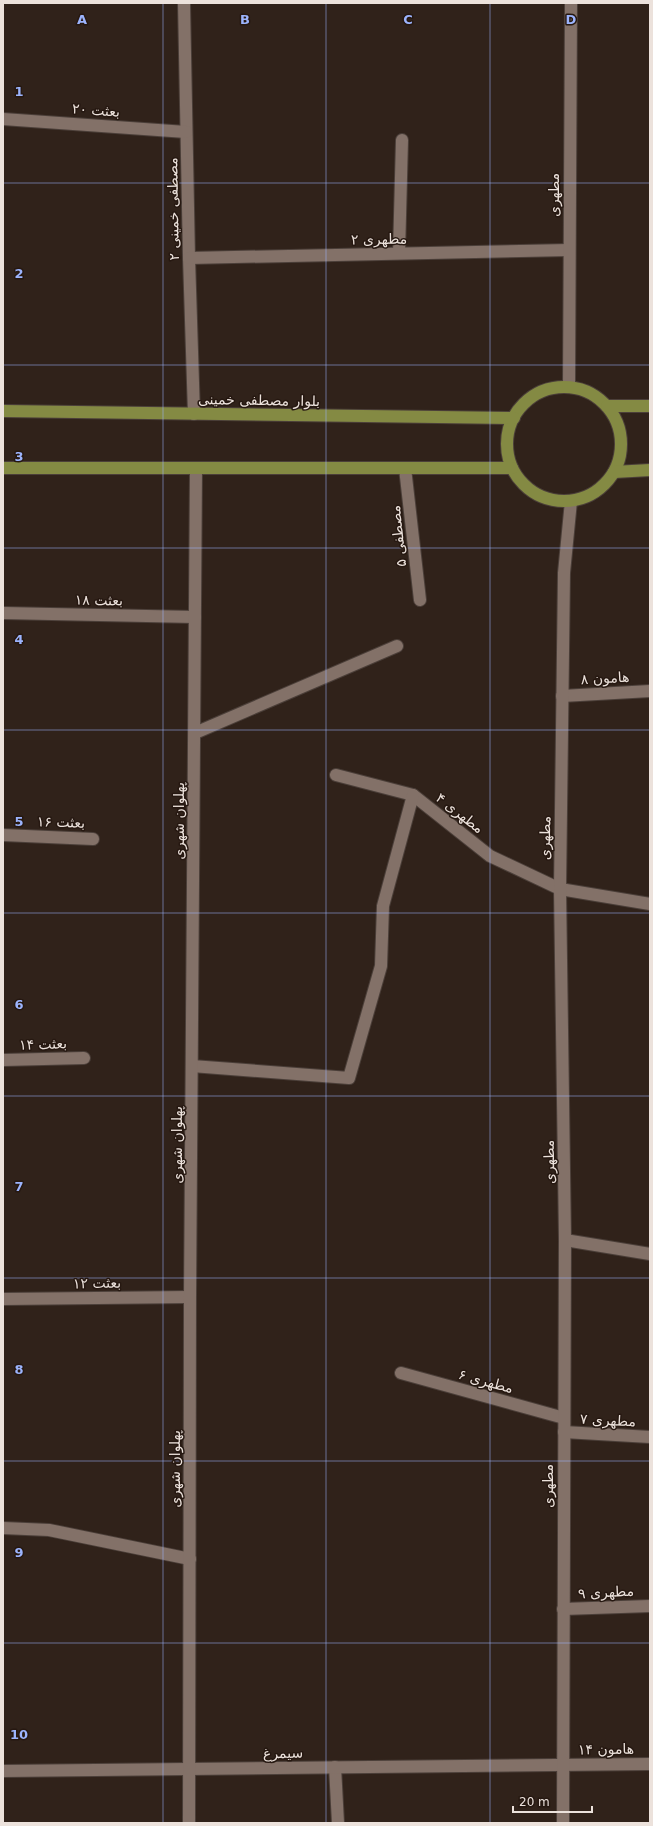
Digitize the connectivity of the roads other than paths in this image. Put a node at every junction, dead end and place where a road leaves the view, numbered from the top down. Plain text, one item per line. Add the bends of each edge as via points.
1 (184, 3) edge
2 (571, 3) edge
3 (3, 119) edge
4 (186, 132) junction
5 (402, 140) dead end
6 (569, 250) junction
7 (399, 253) junction
8 (189, 258) junction
9 (568, 387) junction
10 (607, 406) junction
11 (650, 406) edge
12 (3, 411) edge
13 (194, 414) junction
14 (514, 418) junction
15 (3, 468) edge
16 (196, 468) junction
17 (405, 468) junction
18 (512, 468) junction
19 (650, 470) edge
20 (614, 472) junction
21 (570, 501) junction
22 (420, 600) dead end
23 (3, 613) edge
24 (195, 617) junction
25 (398, 646) dead end
26 (650, 690) edge
27 (562, 696) junction
28 (195, 733) junction
29 (336, 775) dead end
30 (413, 795) junction
31 (3, 835) edge
32 (93, 839) dead end
33 (560, 889) junction
34 (650, 904) edge
35 (84, 1058) dead end
36 (3, 1060) edge
37 (192, 1066) junction
38 (564, 1240) junction
39 (650, 1254) edge
40 (190, 1297) junction
41 (3, 1299) edge
42 (401, 1373) dead end
43 (564, 1418) junction
44 (564, 1432) junction
45 (650, 1437) edge
46 (3, 1528) edge
47 (190, 1559) junction
48 (650, 1606) edge
49 (563, 1609) junction
50 (650, 1764) edge
51 (562, 1765) junction
52 (335, 1767) junction
53 (189, 1769) junction
54 (3, 1771) edge
55 (189, 1823) edge
56 (338, 1823) edge
57 (563, 1823) edge

1 - 4 street, مصطفی خمینی ۲
2 - 6 street, مطهری
3 - 4 street, بعثت ۲۰
4 - 8 street, مصطفی خمینی ۲
5 - 7 street
6 - 7 street, مطهری ۲
6 - 9 street, مطهری
7 - 8 street, مطهری ۲
8 - 13 street, مصطفی خمینی ۲
9 - 10 main road via 596,396
9 - 14 main road via 552,388 537,394 523,405
10 - 11 main road
10 - 20 main road via 616,421 621,438 620,456
12 - 13 main road, بلوار مصطفی خمینی
13 - 14 main road, بلوار مصطفی خمینی
14 - 18 main road via 508,440
15 - 16 main road
16 - 17 main road
16 - 24 street, پهلوان شهری
17 - 18 main road
17 - 22 street, مصطفی ۵
18 - 21 main road via 522,483 536,494 553,500
19 - 20 main road
20 - 21 main road via 603,486 588,496
21 - 27 street, مطهری via 564,573
23 - 24 street, بعثت ۱۸
24 - 28 street, پهلوان شهری
25 - 28 street
26 - 27 street, هامون ۸
27 - 33 street, مطهری
28 - 37 street, پهلوان شهری
29 - 30 street, مطهری ۴
30 - 33 street, مطهری ۴ via 490,856
30 - 37 street via 383,906 381,966 349,1078
31 - 32 street, بعثت ۱۶
33 - 34 street, مطهری ۴
33 - 38 street, مطهری
35 - 36 street, بعثت ۱۴
37 - 40 street, پهلوان شهری
38 - 39 street
38 - 43 street, مطهری
40 - 41 street, بعثت ۱۲
40 - 47 street, پهلوان شهری
42 - 43 street, مطهری ۶
43 - 44 street, مطهری
44 - 45 street, مطهری ۷
44 - 49 street, مطهری
46 - 47 street via 49,1530
47 - 53 street, پهلوان شهری
48 - 49 street, مطهری ۹
49 - 51 street, مطهری
50 - 51 street, هامون ۱۴
51 - 52 street, سیمرغ
51 - 57 street, مطهری
52 - 53 street, سیمرغ
52 - 56 street
53 - 54 street, سیمرغ
53 - 55 street, پهلوان شهری

